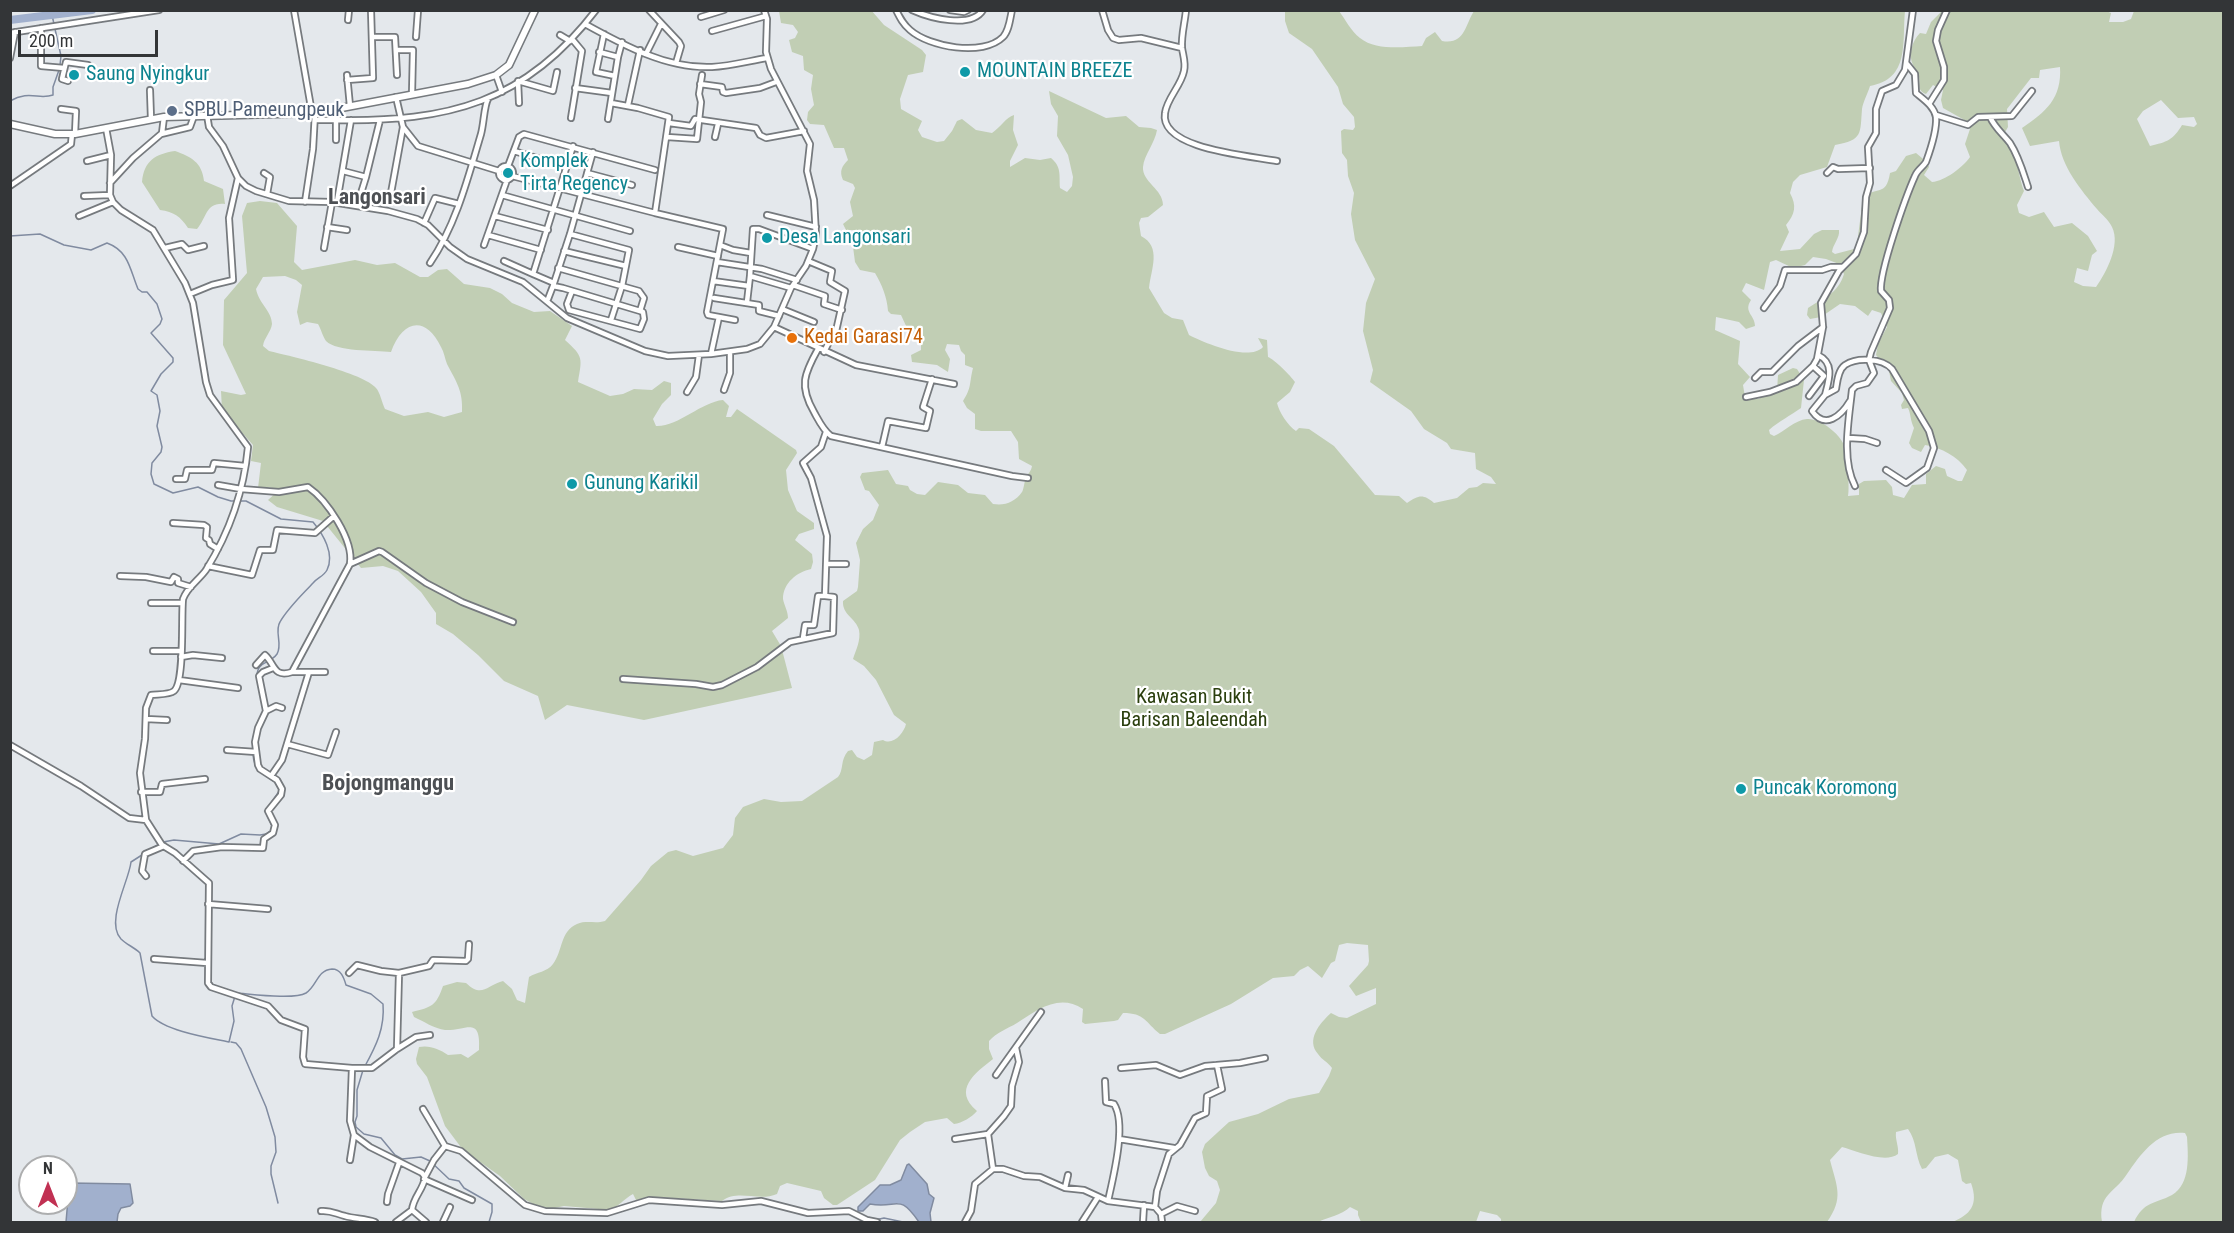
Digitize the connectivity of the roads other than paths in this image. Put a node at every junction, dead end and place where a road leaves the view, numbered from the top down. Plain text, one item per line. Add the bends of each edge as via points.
1 (159, 10) edge
2 (294, 10) edge
3 (349, 10) edge
4 (371, 10) edge
5 (418, 10) edge
6 (535, 10) edge
7 (596, 10) edge
8 (649, 10) edge
9 (724, 10) edge
10 (896, 10) edge
11 (912, 10) edge
12 (950, 10) edge
13 (968, 10) edge
14 (983, 10) edge
15 (1012, 10) edge
16 (1102, 10) edge
17 (1186, 10) edge
18 (1913, 10) edge
19 (1947, 10) edge
20 (765, 13) edge
21 (700, 17) dead end
22 (348, 20) dead end
23 (585, 24) junction
24 (662, 24) junction
25 (41, 28) junction
26 (712, 32) dead end
27 (13, 33) edge
28 (604, 34) junction
29 (560, 35) dead end
30 (372, 37) junction
31 (416, 37) dead end
32 (571, 40) junction
33 (622, 42) junction
34 (1182, 48) junction
35 (396, 50) junction
36 (640, 50) junction
37 (599, 52) junction
38 (646, 54) junction
39 (618, 57) junction
40 (10, 58) edge
41 (767, 58) junction
42 (676, 63) junction
43 (1907, 64) junction
44 (88, 65) dead end
45 (61, 68) junction
46 (557, 72) dead end
47 (397, 75) dead end
48 (496, 75) junction
49 (702, 75) dead end
50 (615, 76) junction
51 (68, 81) dead end
52 (518, 82) junction
53 (776, 82) junction
54 (700, 84) junction
55 (575, 88) junction
56 (150, 90) dead end
57 (2032, 91) dead end
58 (502, 92) junction
59 (612, 93) junction
60 (412, 94) junction
61 (396, 97) junction
62 (488, 99) junction
63 (519, 103) dead end
64 (611, 103) junction
65 (1929, 104) junction
66 (628, 105) junction
67 (351, 106) junction
68 (62, 109) dead end
69 (314, 113) junction
70 (194, 116) junction
71 (207, 116) junction
72 (1936, 116) junction
73 (164, 117) junction
74 (1990, 117) junction
75 (571, 118) dead end
76 (151, 119) junction
77 (401, 119) junction
78 (608, 119) dead end
79 (315, 120) junction
80 (337, 120) junction
81 (351, 120) junction
82 (381, 120) junction
83 (699, 120) junction
84 (669, 123) junction
85 (10, 124) edge
86 (718, 124) junction
87 (404, 127) junction
88 (106, 128) junction
89 (804, 131) junction
90 (162, 133) junction
91 (74, 134) junction
92 (667, 137) junction
93 (715, 137) dead end
94 (336, 140) dead end
95 (573, 146) junction
96 (514, 151) junction
97 (593, 152) junction
98 (111, 155) junction
99 (87, 161) dead end
100 (1277, 161) dead end
101 (472, 162) junction
102 (508, 166) junction
103 (566, 167) junction
104 (1870, 168) junction
105 (655, 170) dead end
106 (343, 171) junction
107 (500, 171) junction
108 (264, 173) dead end
109 (587, 173) junction
110 (1827, 173) dead end
111 (512, 176) junction
112 (366, 177) junction
113 (238, 178) junction
114 (507, 180) junction
115 (110, 183) junction
116 (632, 185) dead end
117 (10, 186) edge
118 (2028, 187) dead end
119 (560, 188) junction
120 (391, 193) dead end
121 (267, 194) junction
122 (110, 195) junction
123 (502, 195) junction
124 (581, 195) junction
125 (84, 196) dead end
126 (113, 202) junction
127 (305, 202) junction
128 (335, 202) junction
129 (459, 204) junction
130 (357, 206) junction
131 (553, 210) junction
132 (655, 213) junction
133 (767, 215) dead end
134 (79, 216) dead end
135 (495, 216) junction
136 (574, 217) junction
137 (424, 223) junction
138 (327, 227) junction
139 (816, 227) junction
140 (347, 230) dead end
141 (548, 230) junction
142 (630, 231) dead end
143 (570, 234) junction
144 (488, 235) junction
145 (445, 241) junction
146 (484, 244) dead end
147 (720, 245) junction
148 (204, 246) dead end
149 (678, 247) dead end
150 (165, 248) junction
151 (324, 248) dead end
152 (813, 249) junction
153 (541, 250) junction
154 (564, 251) junction
155 (751, 253) junction
156 (718, 259) junction
157 (504, 261) dead end
158 (808, 261) junction
159 (430, 263) dead end
160 (626, 266) junction
161 (750, 266) junction
162 (1842, 267) junction
163 (558, 268) junction
164 (771, 272) junction
165 (533, 274) junction
166 (750, 276) junction
167 (769, 280) junction
168 (713, 281) junction
169 (794, 284) junction
170 (553, 285) junction
171 (622, 286) junction
172 (750, 286) junction
173 (572, 291) junction
174 (190, 294) junction
175 (714, 297) dead end
176 (548, 299) dead end
177 (747, 302) junction
178 (616, 304) junction
179 (1764, 308) dead end
180 (782, 309) junction
181 (842, 310) junction
182 (640, 311) junction
183 (779, 316) junction
184 (719, 317) junction
185 (611, 320) junction
186 (735, 320) dead end
187 (814, 322) dead end
188 (774, 327) junction
189 (1823, 327) junction
190 (818, 349) junction
191 (730, 352) junction
192 (824, 352) junction
193 (711, 354) junction
194 (699, 355) junction
195 (1818, 355) junction
196 (1869, 360) junction
197 (1813, 366) junction
198 (1755, 378) dead end
199 (932, 379) junction
200 (954, 384) dead end
201 (724, 390) dead end
202 (687, 392) dead end
203 (1825, 395) junction
204 (1809, 396) dead end
205 (1746, 397) dead end
206 (1851, 399) junction
207 (826, 432) junction
208 (1849, 438) junction
209 (1877, 443) dead end
210 (882, 447) junction
211 (245, 466) junction
212 (1886, 470) dead end
213 (1028, 478) dead end
214 (176, 479) dead end
215 (218, 484) dead end
216 (1855, 486) dead end
217 (241, 489) junction
218 (333, 516) junction
219 (173, 523) dead end
220 (218, 549) junction
221 (351, 564) junction
222 (826, 564) junction
223 (846, 564) dead end
224 (208, 566) junction
225 (120, 576) dead end
226 (191, 587) junction
227 (825, 596) junction
228 (152, 603) dead end
229 (182, 603) junction
230 (513, 622) dead end
231 (803, 638) junction
232 (153, 651) dead end
233 (181, 654) junction
234 (222, 658) dead end
235 (256, 665) dead end
236 (272, 665) junction
237 (292, 672) junction
238 (309, 672) junction
239 (325, 672) dead end
240 (623, 679) dead end
241 (179, 680) junction
242 (238, 687) dead end
243 (282, 708) dead end
244 (266, 711) junction
245 (146, 719) junction
246 (167, 720) dead end
247 (336, 732) dead end
248 (287, 744) junction
249 (10, 745) edge
250 (227, 750) dead end
251 (254, 752) junction
252 (271, 776) junction
253 (205, 779) dead end
254 (141, 792) junction
255 (146, 820) junction
256 (161, 844) junction
257 (183, 861) junction
258 (146, 876) dead end
259 (208, 904) junction
260 (268, 909) dead end
261 (469, 944) dead end
262 (154, 959) dead end
263 (207, 963) junction
264 (399, 972) junction
265 (349, 973) dead end
266 (1041, 1012) dead end
267 (430, 1035) dead end
268 (1016, 1048) junction
269 (397, 1049) junction
270 (1265, 1058) dead end
271 (1217, 1065) junction
272 (352, 1068) junction
273 (1121, 1068) dead end
274 (996, 1075) dead end
275 (1105, 1081) dead end
276 (423, 1109) dead end
277 (988, 1134) junction
278 (354, 1136) junction
279 (955, 1139) dead end
280 (1119, 1139) junction
281 (445, 1146) junction
282 (1174, 1148) junction
283 (351, 1151) junction
284 (344, 1152) dead end
285 (350, 1160) dead end
286 (399, 1162) junction
287 (993, 1169) junction
288 (1068, 1175) dead end
289 (424, 1178) junction
290 (1065, 1188) junction
291 (1098, 1197) junction
292 (472, 1200) dead end
293 (387, 1202) dead end
294 (1108, 1202) junction
295 (1144, 1205) junction
296 (450, 1207) dead end
297 (1155, 1207) junction
298 (412, 1209) junction
299 (321, 1210) dead end
300 (1195, 1211) dead end
301 (1161, 1214) junction
302 (375, 1222) edge
303 (396, 1222) edge
304 (426, 1222) edge
305 (443, 1222) edge
306 (875, 1222) edge
307 (965, 1222) edge
308 (1082, 1222) edge
309 (1143, 1222) edge
310 (1162, 1222) edge

1 - 25 street
2 - 69 street
3 - 22 street
4 - 30 street
5 - 31 street
6 - 48 main road via 511,61
7 - 23 street
8 - 24 street
9 - 21 street
10 - 15 street via 909,29 935,44 981,47 1002,38
11 - 14 street via 965,21 976,18
12 - 13 street
16 - 34 street via 1113,38 1141,38
17 - 34 street
18 - 43 street
19 - 65 street via 1936,41 1944,80
20 - 26 street
20 - 41 street
23 - 28 street
23 - 32 street
24 - 38 street
24 - 42 street via 680,44
25 - 27 street
25 - 45 street via 41,66
27 - 40 street
28 - 33 street
28 - 37 street
29 - 32 street
30 - 35 street via 395,37
30 - 67 street via 373,78 347,78
32 - 52 street
32 - 55 street via 582,50
33 - 36 street
33 - 39 street
34 - 100 street via 1184,71 1164,116 1171,129 1189,142 1213,150
35 - 47 street
35 - 60 street via 412,50
36 - 38 street
36 - 66 street
37 - 39 street
37 - 50 street via 596,72
38 - 42 street
39 - 50 street
41 - 42 street via 711,67
41 - 53 street
43 - 65 street via 1915,74 1916,93
43 - 104 street via 1896,85 1884,89 1880,96 1876,134 1868,147
44 - 45 street via 66,62
45 - 51 street via 63,81
46 - 52 street via 553,91
48 - 58 street
48 - 60 main road
49 - 54 street
50 - 59 street
52 - 58 street
52 - 63 street
53 - 54 street via 726,93 722,87
53 - 89 street
54 - 83 street
55 - 59 street
55 - 75 street
56 - 76 street
57 - 74 street via 2014,115
58 - 62 street
59 - 64 street
60 - 61 main road
61 - 67 main road
61 - 77 street
62 - 77 street via 457,110
62 - 101 street
64 - 66 street
64 - 78 street
65 - 72 street
66 - 84 street via 666,115
67 - 69 main road
68 - 91 street via 76,111
69 - 71 main road
69 - 79 street
70 - 71 main road
70 - 73 main road
70 - 90 street via 188,128
71 - 113 street via 209,127
72 - 74 street via 1963,125 1978,117
72 - 196 street via 1934,136 1916,174 1882,277 1881,291 1890,308
73 - 76 main road
73 - 90 street
74 - 118 street via 2016,154
76 - 88 main road
77 - 82 street
77 - 87 street
79 - 80 street
79 - 127 street
80 - 81 street
80 - 94 street
81 - 82 street
81 - 106 street
82 - 112 street
83 - 84 street via 691,126
83 - 86 street
83 - 92 street via 696,140
84 - 92 street
85 - 91 main road
86 - 89 street via 756,128 766,138
86 - 93 street
87 - 101 street via 418,146
87 - 120 street
88 - 91 main road
88 - 98 street
89 - 139 street via 811,149 807,171
90 - 115 street
91 - 117 street via 71,144
92 - 132 street
95 - 96 street via 524,134
95 - 97 street
95 - 103 street
96 - 102 street
96 - 103 street
97 - 105 street
97 - 109 street
98 - 99 street
98 - 115 street
101 - 107 street
101 - 129 street
102 - 107 street
102 - 111 street
103 - 119 street
104 - 110 street via 1833,167
104 - 162 street via 1864,232 1857,252
106 - 112 street
106 - 128 street
107 - 114 street via 500,177
108 - 121 street via 270,177
109 - 116 street
109 - 124 street
111 - 114 street
111 - 119 street
112 - 130 street
113 - 121 street via 250,189
113 - 174 street via 229,218 233,280
114 - 123 street
115 - 122 street
119 - 124 street
119 - 131 street
121 - 127 street
122 - 125 street
122 - 126 street
123 - 131 street
123 - 135 street
124 - 132 street
124 - 136 street
126 - 134 street
126 - 150 street via 147,225
127 - 128 street
128 - 130 street
128 - 138 street
129 - 137 street via 435,198
129 - 145 street
130 - 137 street
131 - 136 street
131 - 141 street
132 - 147 street via 721,227
133 - 139 street
135 - 141 street
135 - 144 street
136 - 142 street
136 - 143 street
137 - 145 street
138 - 140 street
138 - 151 street
139 - 152 street
141 - 153 street
143 - 154 street
143 - 160 street via 629,250
144 - 146 street
144 - 153 street
145 - 159 street
145 - 194 street via 467,259 519,279 572,321 656,354
147 - 155 street
147 - 156 street
148 - 150 street via 188,250 182,244
149 - 156 street
150 - 174 street
152 - 155 street via 754,229
152 - 158 street
153 - 165 street
154 - 160 street
154 - 163 street
155 - 161 street
156 - 161 street
156 - 168 street
157 - 165 street
158 - 169 street
158 - 181 street via 832,271 830,282 845,289
160 - 171 street
161 - 164 street
161 - 166 street
162 - 179 street via 1785,270 1780,286
162 - 189 street via 1821,303
163 - 170 street
163 - 171 street
164 - 167 street
164 - 169 street
165 - 170 street
166 - 167 street
166 - 172 street
167 - 169 street
168 - 172 street
168 - 184 street via 707,314
169 - 180 street
169 - 181 street via 825,296 824,304
170 - 173 street
170 - 176 street
171 - 178 street
171 - 182 street via 644,296
172 - 177 street
173 - 178 street
173 - 185 street via 569,310
174 - 211 street via 207,388 212,401 247,444
175 - 177 street
177 - 183 street via 759,305 759,311
178 - 182 street
178 - 185 street
180 - 183 street
180 - 187 street
181 - 192 street via 834,340 830,340
182 - 185 street via 644,319 639,329
183 - 188 street
184 - 186 street
184 - 193 street
188 - 190 street
188 - 191 street via 760,344
189 - 195 street
189 - 198 street via 1772,372 1761,372
190 - 192 street
190 - 207 street via 804,385
191 - 193 street
191 - 201 street via 730,373
192 - 199 street via 856,365
193 - 194 street
194 - 202 street via 696,377
195 - 197 street
195 - 203 street via 1829,367
196 - 203 street via 1845,365 1836,389
196 - 206 street via 1872,376 1852,390
196 - 212 street via 1884,362 1892,369 1928,430 1934,448 1925,470 1907,483
197 - 204 street via 1824,376
197 - 205 street via 1796,382
199 - 200 street
199 - 210 street via 923,406 930,411 926,428 888,421
203 - 206 street via 1812,411 1825,421 1835,418
206 - 208 street
207 - 210 street
207 - 222 street via 821,447 803,463 827,536
208 - 209 street
208 - 216 street via 1850,477
210 - 213 street
211 - 214 street via 214,464 212,470 187,470 185,479
211 - 217 street
215 - 217 street
217 - 218 street via 283,492 308,487
217 - 220 street
218 - 221 street via 350,549
218 - 224 street via 313,534 277,530 273,550 260,550 252,575
219 - 220 street via 204,525 206,538
220 - 224 street
221 - 230 street via 382,552 426,584
221 - 237 street
222 - 223 street
222 - 227 street
224 - 226 street
225 - 226 street via 171,582 176,578 178,584
226 - 229 street
227 - 231 street via 818,596 814,625 805,625
227 - 231 street via 834,597 833,633
228 - 229 street
229 - 233 street
231 - 240 street via 790,642 757,667 722,686
232 - 233 street
233 - 234 street
233 - 241 street
235 - 236 street via 265,656
236 - 237 street via 284,674
236 - 244 street via 259,676
237 - 238 street
238 - 239 street
238 - 248 street
241 - 242 street
241 - 245 street via 174,691 149,698
243 - 244 street via 276,706
244 - 251 street
245 - 246 street
245 - 254 street
247 - 248 street via 326,756
248 - 252 street
249 - 255 street via 129,818
250 - 251 street
251 - 252 street via 260,769
252 - 257 street via 282,789 268,811 275,825 273,833 264,839 264,848 193,850
253 - 254 street via 163,784 160,792
254 - 255 street
255 - 256 street
256 - 257 street
256 - 258 street via 144,855 142,871
257 - 259 street via 207,879
259 - 260 street
259 - 263 street
261 - 264 street via 466,961 433,960 429,966
262 - 263 street
263 - 272 street via 209,985 268,1006 281,1020 305,1029 305,1064
264 - 265 street via 357,965
264 - 269 street
266 - 268 street
267 - 269 street via 416,1037
268 - 274 street
268 - 277 street via 1019,1062 1011,1106
269 - 272 street via 378,1065
270 - 271 street
271 - 273 street via 1180,1075 1159,1065
271 - 282 street via 1222,1089 1207,1096 1206,1113 1195,1118 1180,1145
272 - 278 street via 350,1122
275 - 280 street via 1106,1102 1114,1104 1118,1112
276 - 281 street
277 - 279 street
277 - 287 street
278 - 283 street
278 - 286 street
280 - 282 street
280 - 294 street
281 - 289 street
281 - 306 street via 461,1151 525,1205 537,1210 607,1213 649,1200 722,1205 761,1201 808,1213 849,1211
282 - 297 street via 1160,1178
283 - 284 street
283 - 285 street
286 - 289 street via 419,1171
286 - 293 street
287 - 290 street via 1040,1177
287 - 307 street via 975,1184 971,1211
288 - 290 street
289 - 292 street
289 - 298 street
290 - 291 street
291 - 294 street
291 - 308 street
294 - 295 street
295 - 297 street
295 - 309 street
296 - 305 street
297 - 301 street
298 - 303 street
298 - 304 street
299 - 302 street
300 - 301 street via 1177,1206
301 - 310 street

